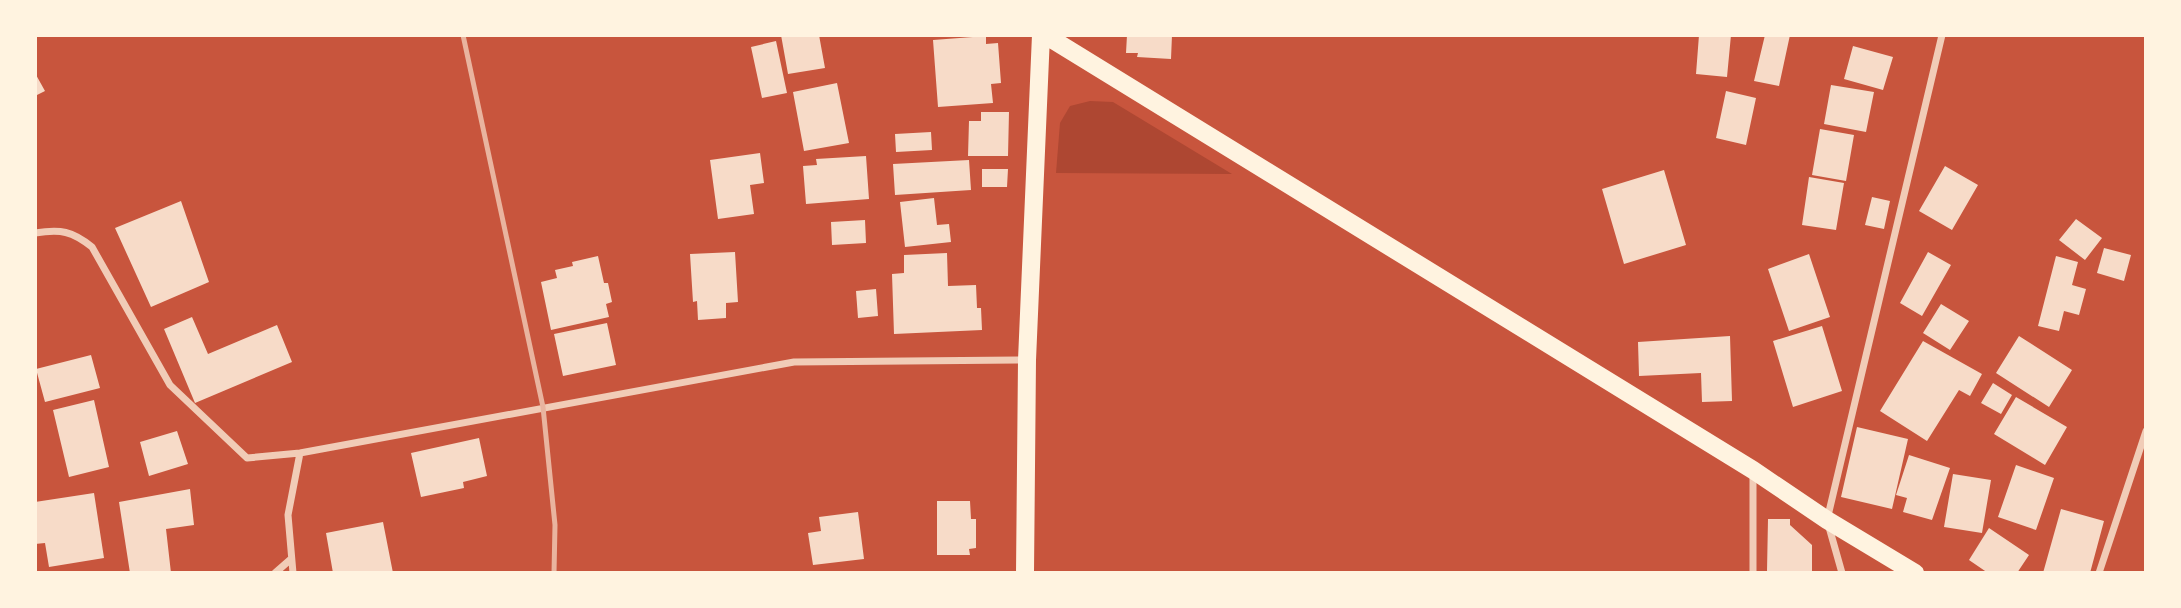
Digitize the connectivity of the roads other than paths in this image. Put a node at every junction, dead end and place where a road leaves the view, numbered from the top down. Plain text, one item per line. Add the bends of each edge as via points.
1 (1043, 35) edge
2 (1942, 35) edge
3 (35, 233) edge
4 (1027, 359) junction
5 (2146, 431) edge
6 (300, 453) junction
7 (1753, 470) junction
8 (1827, 520) junction
9 (291, 559) junction
10 (275, 573) edge
11 (293, 573) edge
12 (1025, 573) edge
13 (1753, 573) edge
14 (1842, 573) edge
15 (1914, 573) edge
16 (2099, 573) edge

1 - 4 main road
1 - 7 main road
2 - 8 street
3 - 6 street via 76,234 92,247 170,385 247,458
4 - 6 street via 794,362
4 - 12 main road
5 - 16 street
6 - 9 street via 288,515
7 - 8 main road
7 - 13 street
8 - 14 street
8 - 15 main road
9 - 10 street
9 - 11 street

